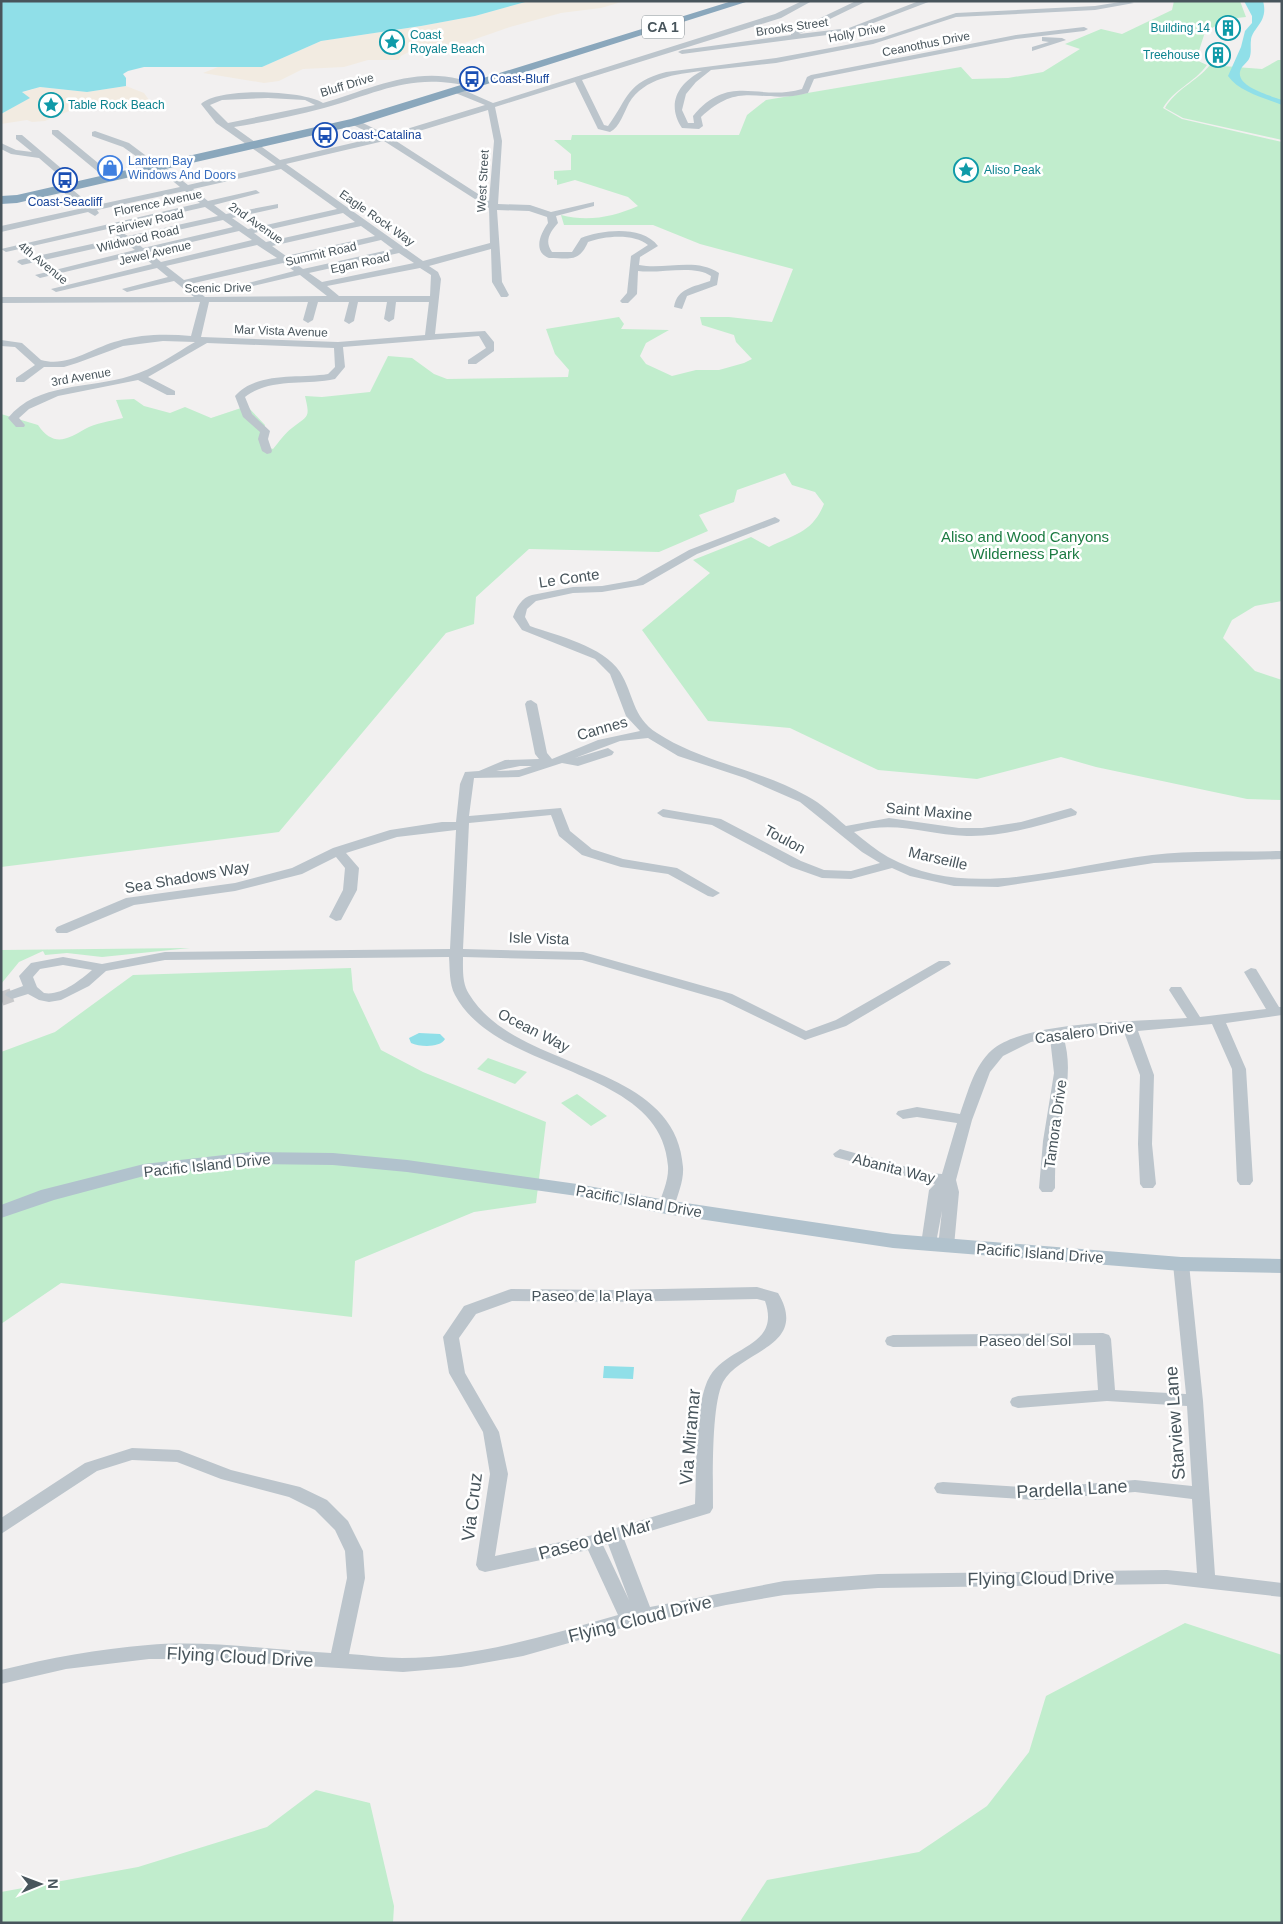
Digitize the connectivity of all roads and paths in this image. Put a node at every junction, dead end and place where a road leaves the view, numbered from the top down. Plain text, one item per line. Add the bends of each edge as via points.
1 (744, 1) edge
2 (808, 1) edge
3 (863, 1) edge
4 (927, 1) edge
5 (1130, 3) dead end
6 (1084, 29) dead end
7 (788, 38) junction
8 (977, 46) junction
9 (1035, 49) dead end
10 (655, 54) junction
11 (716, 68) junction
12 (577, 78) junction
13 (473, 85) junction
14 (456, 90) junction
15 (490, 104) junction
16 (322, 106) junction
17 (354, 122) junction
18 (228, 126) junction
19 (55, 132) dead end
20 (95, 134) dead end
21 (19, 137) dead end
22 (385, 138) junction
23 (1, 145) edge
24 (254, 145) junction
25 (227, 151) junction
26 (42, 156) junction
27 (157, 165) junction
28 (282, 165) junction
29 (110, 173) junction
30 (63, 186) junction
31 (187, 188) junction
32 (256, 193) dead end
33 (4, 200) edge
34 (208, 204) junction
35 (591, 204) dead end
36 (275, 206) dead end
37 (493, 207) junction
38 (91, 209) junction
39 (343, 210) junction
40 (551, 215) junction
41 (226, 217) junction
42 (362, 223) junction
43 (110, 226) junction
44 (1, 229) edge
45 (245, 230) junction
46 (382, 237) junction
47 (126, 239) junction
48 (263, 243) junction
49 (494, 245) junction
50 (4, 247) edge
51 (399, 250) junction
52 (141, 251) junction
53 (284, 258) junction
54 (22, 262) junction
55 (419, 264) junction
56 (159, 265) junction
57 (634, 267) junction
58 (299, 271) junction
59 (40, 275) junction
60 (180, 280) junction
61 (249, 284) dead end
62 (320, 285) junction
63 (56, 289) junction
64 (127, 289) dead end
65 (504, 295) dead end
66 (314, 299) junction
67 (336, 299) junction
68 (434, 299) junction
69 (1, 300) edge
70 (69, 300) junction
71 (354, 300) junction
72 (392, 300) junction
73 (205, 301) junction
74 (625, 301) dead end
75 (679, 307) dead end
76 (308, 320) dead end
77 (389, 320) dead end
78 (349, 321) dead end
79 (429, 336) junction
80 (200, 338) junction
81 (1, 343) edge
82 (338, 345) junction
83 (472, 362) dead end
84 (42, 364) junction
85 (140, 377) junction
86 (20, 380) dead end
87 (171, 393) dead end
88 (20, 425) dead end
89 (267, 451) dead end
90 (775, 520) dead end
91 (531, 704) dead end
92 (650, 734) junction
93 (550, 764) junction
94 (469, 775) joint
95 (1071, 812) dead end
96 (663, 813) dead end
97 (464, 823) junction
98 (844, 831) junction
99 (338, 851) junction
100 (1282, 855) edge
101 (892, 864) junction
102 (714, 893) dead end
103 (336, 917) dead end
104 (62, 930) dead end
105 (457, 953) junction
106 (944, 964) dead end
107 (102, 968) junction
108 (1251, 972) dead end
109 (28, 989) junction
110 (1176, 990) dead end
111 (12, 995) tunnel mouth
112 (1278, 1012) edge
113 (1217, 1019) junction
114 (1196, 1022) junction
115 (1129, 1026) junction
116 (1054, 1032) junction
117 (903, 1114) dead end
118 (964, 1120) junction
119 (840, 1154) dead end
120 (948, 1180) junction
121 (1245, 1181) dead end
122 (1148, 1184) dead end
123 (1048, 1188) dead end
124 (666, 1207) junction
125 (1, 1212) edge
126 (938, 1245) junction
127 (1181, 1264) junction
128 (1282, 1266) edge
129 (778, 1308) joint
130 (893, 1341) dead end
131 (457, 1373) joint
132 (1107, 1395) junction
133 (1195, 1401) junction
134 (1018, 1402) dead end
135 (943, 1488) dead end
136 (1201, 1493) junction
137 (704, 1508) joint
138 (1, 1527) edge
139 (614, 1536) junction
140 (593, 1542) junction
141 (485, 1565) joint
142 (1206, 1580) junction
143 (1282, 1590) edge
144 (636, 1617) junction
145 (338, 1662) junction
146 (1, 1677) edge

1 - 13 highway, CA 1
2 - 10 street via 778,16
3 - 7 street
4 - 7 street, Brooks Street via 850,30
5 - 11 street, Holly Drive via 1095,8 956,15 873,42
6 - 8 street, Ceanothus Drive via 1016,36
7 - 10 street, Brooks Street
8 - 9 street via 1012,41 1062,40
8 - 11 street, Ceanothus Drive via 822,74 811,77 805,91 783,95 728,93 703,109 697,116 699,126 684,126 676,108 685,88 698,75
10 - 12 street
11 - 12 street, Holly Drive via 678,72 642,85 620,109 611,128 601,127
12 - 15 street
13 - 14 highway, CA 1
13 - 16 street, Bluff Drive via 444,77 418,77
14 - 15 street
14 - 17 highway, CA 1
15 - 22 street
15 - 37 street, West Street via 497,119 498,153
16 - 18 street, Bluff Drive
16 - 18 street, Eagle Rock Way via 311,99 295,97 208,100 205,106
17 - 22 street
17 - 24 highway, CA 1
18 - 24 street, Eagle Rock Way
19 - 29 street
20 - 27 street, 2nd Avenue via 144,155
21 - 26 street
22 - 28 street
22 - 37 street
23 - 26 street via 14,152
24 - 25 highway, CA 1
24 - 28 street, Eagle Rock Way
25 - 27 highway, CA 1
25 - 27 highway, CA 1
26 - 30 street
27 - 29 highway
27 - 30 highway, CA 1
27 - 31 street, 2nd Avenue
28 - 31 street
28 - 39 street, Eagle Rock Way
29 - 30 highway
30 - 33 highway, CA 1
30 - 38 street
31 - 34 street, 2nd Avenue
31 - 38 street
32 - 34 street, Florence Avenue
34 - 41 street, 2nd Avenue
34 - 43 street, Florence Avenue
35 - 40 street
36 - 41 street, Fairview Road
37 - 40 street via 530,208
37 - 49 street, West Street
38 - 43 street
38 - 44 street
39 - 42 street, Eagle Rock Way
39 - 45 street, Wildwood Road
40 - 57 street via 553,223 544,239 547,254 574,255 584,240 598,235 648,239 652,247 636,256
41 - 45 street, 2nd Avenue
41 - 47 street, Fairview Road
42 - 46 street, Eagle Rock Way
42 - 48 street, Jewel Avenue
43 - 47 street
43 - 50 street, Florence Avenue
45 - 48 street, 2nd Avenue
45 - 52 street, Wildwood Road
46 - 51 street, Eagle Rock Way
46 - 53 street
47 - 52 street
47 - 54 street, Fairview Road
48 - 53 street, 2nd Avenue
48 - 56 street, Jewel Avenue
49 - 55 street, Egan Road
49 - 65 street, West Street via 496,282
50 - 54 street, 4th Avenue
51 - 55 street, Eagle Rock Way
51 - 58 street, Summit Road
52 - 56 street
52 - 59 street, Wildwood Road
53 - 58 street, 2nd Avenue
53 - 60 street
54 - 59 street, 4th Avenue
55 - 62 street, Egan Road
55 - 68 street, Eagle Rock Way via 435,274
56 - 60 street
56 - 63 street, Jewel Avenue
57 - 74 street via 632,294
57 - 75 street via 660,270 698,268 716,275 714,282 683,294
58 - 61 street, Summit Road
58 - 62 street, 2nd Avenue
59 - 63 street, 4th Avenue
60 - 64 street
60 - 73 street
62 - 67 street, 2nd Avenue
63 - 70 street, 4th Avenue
66 - 67 street, Scenic Drive
66 - 73 street, Scenic Drive
66 - 76 street
67 - 71 street, Scenic Drive
68 - 72 street, Scenic Drive
68 - 79 street, Eagle Rock Way
69 - 70 street, Scenic Drive
70 - 73 street, Scenic Drive
71 - 72 street, Scenic Drive
71 - 78 street
72 - 77 street
73 - 80 street
79 - 82 street, Mar Vista Avenue
79 - 83 street, Mar Vista Avenue via 482,333 491,348
80 - 82 street, Mar Vista Avenue
80 - 84 street, Mar Vista Avenue via 120,344 76,361
80 - 85 street, 3rd Avenue
81 - 84 street via 24,347 31,358
82 - 89 street via 342,366 340,372 332,377 262,384 240,396 248,415 265,431 263,439
84 - 86 street
85 - 87 street
85 - 88 street, 3rd Avenue via 43,397 20,410 14,418
90 - 92 street, Le Conte via 693,552 639,583 550,593 532,598 522,608 519,617 526,628 599,656 615,673 632,716
91 - 93 street via 541,754
92 - 93 street, Cannes via 643,740 578,762 563,760
92 - 98 street, Marseille via 682,754 749,775 804,799
93 - 94 street, Cannes via 498,776 484,773
94 - 97 street, Ocean Way
95 - 98 street, Saint Maxine via 992,831 945,831 890,822
96 - 101 street, Toulon via 716,822 822,874 851,875
97 - 99 street, Sea Shadows Way via 394,833
97 - 102 street, Sea Shadows Way via 556,811 564,833 588,852 621,864 672,871
97 - 105 street, Ocean Way
98 - 101 street, Marseille
99 - 103 street via 352,868 350,890
99 - 104 street, Sea Shadows Way via 297,870 235,887 131,901
100 - 101 street, Marseille via 1154,858 998,883 954,882
105 - 106 street, Isle Vista via 583,956 726,997 806,1036 841,1023
105 - 107 street, Isle Vista via 165,956
105 - 124 street, Ocean Way via 460,991 467,1006 482,1021 504,1036 622,1090 648,1108 674,1148 676,1167
107 - 109 street, Isle Vista via 78,988 60,997 38,997
107 - 109 street, Isle Vista via 63,961 36,966 26,976
108 - 112 street
109 - 111 street
110 - 114 street
112 - 113 street, Casalero Drive
113 - 114 street, Casalero Drive
113 - 121 street via 1239,1069
114 - 115 street, Casalero Drive
115 - 116 street, Casalero Drive
115 - 122 street via 1146,1075
116 - 118 street, Casalero Drive via 1027,1038 998,1053 983,1071
116 - 123 street, Tamora Drive via 1059,1043 1063,1074 1050,1142
117 - 118 street via 917,1112
118 - 120 street, Casalero Drive
119 - 120 street, Abanita Way via 929,1178
120 - 126 street, Casalero Drive via 951,1192
124 - 125 main road, Pacific Island Drive via 577,1190 407,1166 290,1158 219,1160 144,1170 48,1195
124 - 126 main road, Pacific Island Drive
126 - 127 main road, Pacific Island Drive
127 - 128 main road, Pacific Island Drive
127 - 133 street, Starview Lane
129 - 131 street, Paseo de la Playa via 772,1297 757,1293 511,1295 470,1310 451,1337
129 - 137 street, Via Miramar via 777,1323 771,1336 725,1369 712,1388
130 - 132 street, Paseo del Sol via 1102,1339
131 - 141 street, Via Cruz via 491,1432 499,1474
132 - 133 street
132 - 134 street
133 - 136 street, Starview Lane
135 - 136 street, Pardella Lane via 1036,1494 1135,1486
136 - 142 street, Starview Lane
137 - 139 street, Paseo del Mar
138 - 145 street via 91,1466 132,1454 179,1456 227,1475 294,1492 321,1505 342,1526 354,1551 356,1578
139 - 140 street, Paseo del Mar
139 - 144 street
140 - 141 street, Paseo del Mar
140 - 144 street
142 - 143 street, Flying Cloud Drive
142 - 144 street, Flying Cloud Drive via 1167,1577 878,1581 784,1588
144 - 145 street, Flying Cloud Drive via 523,1649 461,1660 403,1665
145 - 146 street, Flying Cloud Drive via 149,1652 66,1662

